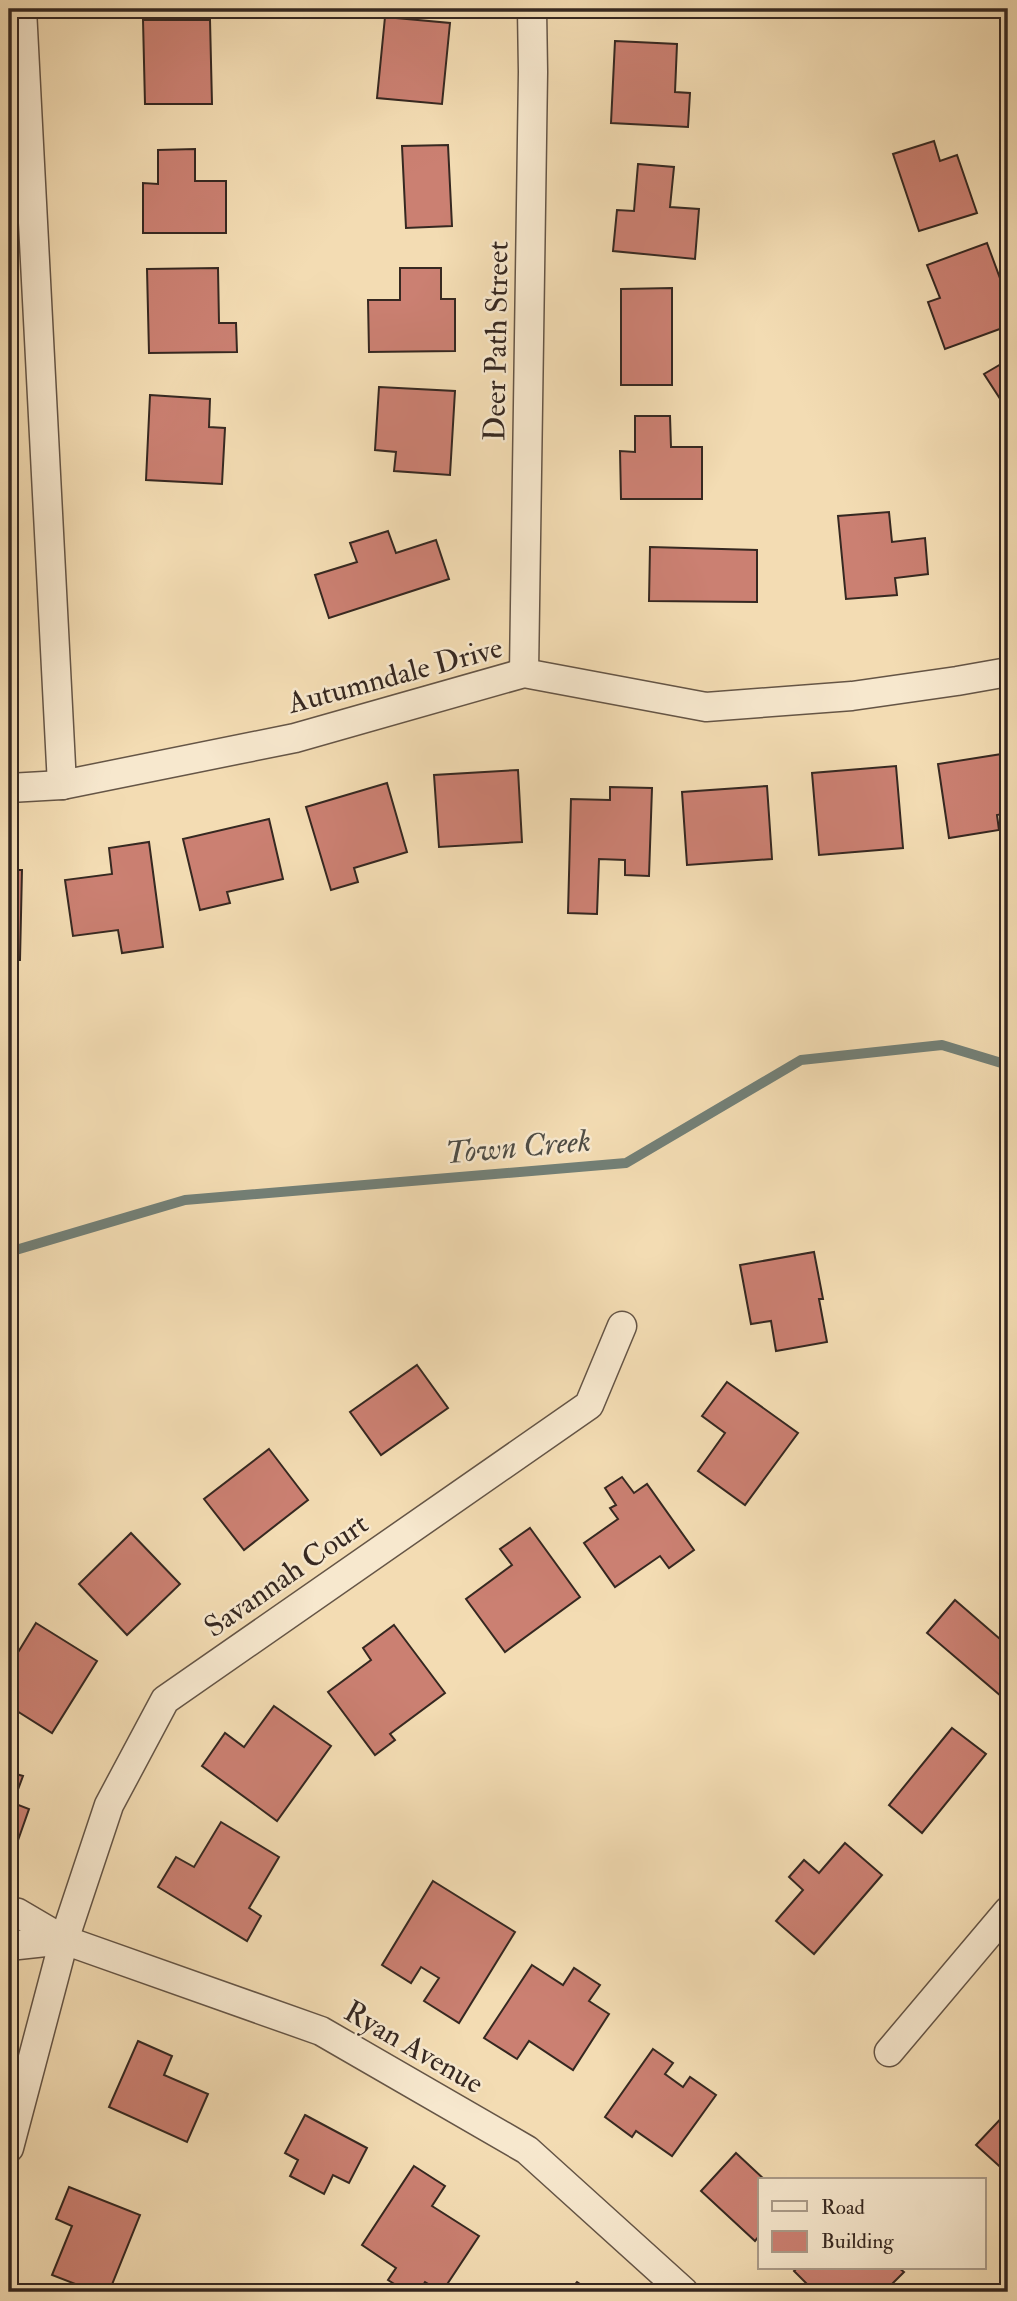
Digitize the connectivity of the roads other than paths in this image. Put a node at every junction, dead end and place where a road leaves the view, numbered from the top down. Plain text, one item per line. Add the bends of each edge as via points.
1 (22, 9) edge
2 (532, 9) edge
3 (1008, 671) edge
4 (524, 673) junction
5 (62, 785) junction
6 (9, 788) edge
7 (622, 1326) dead end
8 (9, 1911) edge
9 (1008, 1911) edge
10 (64, 1940) junction
11 (9, 1946) edge
12 (889, 2052) dead end
13 (9, 2148) edge
14 (684, 2292) edge

1 - 5 street
2 - 4 street, Deer Path Street
3 - 4 street, Autumndale Drive via 852,696 706,707
4 - 5 street, Autumndale Drive via 295,737
5 - 6 street, Autumndale Drive
7 - 10 street, Savannah Court via 589,1405 165,1700 109,1805
8 - 10 street, Ryan Avenue
9 - 12 street
10 - 11 street, Ryan Avenue
10 - 13 street, Savannah Court
10 - 14 street, Ryan Avenue via 321,2031 527,2150

